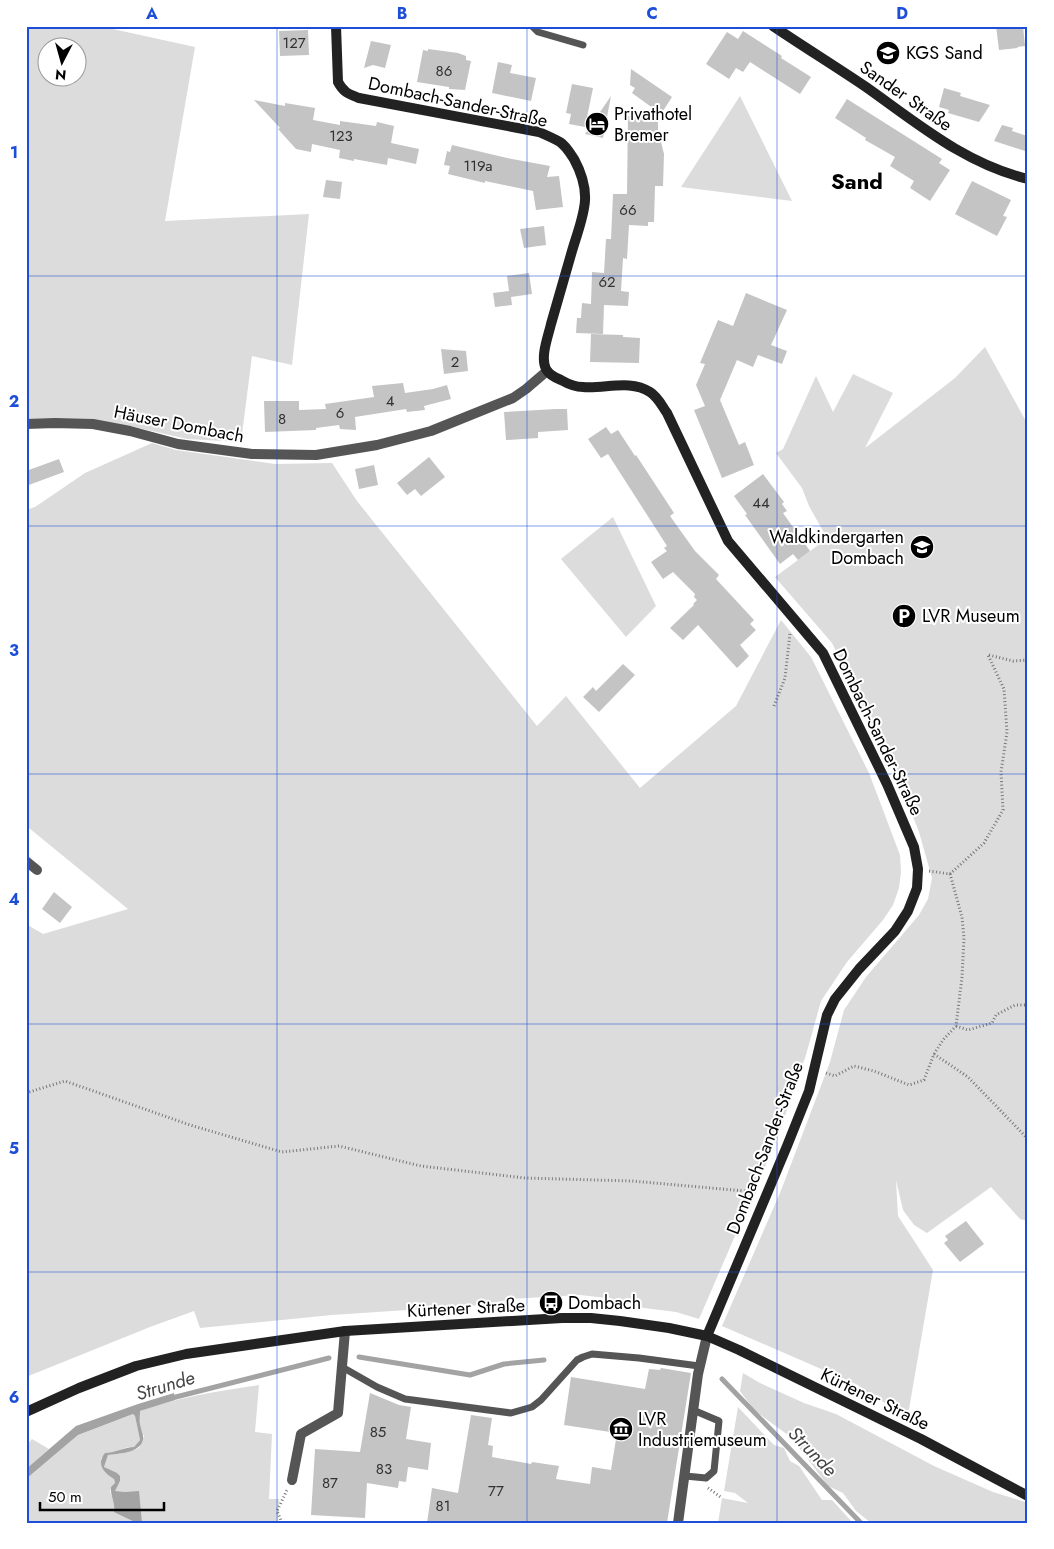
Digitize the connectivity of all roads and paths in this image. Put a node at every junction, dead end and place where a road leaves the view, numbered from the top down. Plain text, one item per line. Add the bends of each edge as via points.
1 (336, 26) edge
2 (532, 26) edge
3 (773, 26) edge
4 (583, 45) dead end
5 (1028, 179) edge
6 (547, 371) junction
7 (26, 424) edge
8 (793, 617) junction
9 (1028, 660) edge
10 (774, 706) dead end
11 (26, 862) edge
12 (918, 869) junction
13 (37, 870) dead end
14 (950, 874) junction
15 (1028, 1005) edge
16 (956, 1026) junction
17 (934, 1054) junction
18 (815, 1070) junction
19 (26, 1093) edge
20 (1028, 1139) edge
21 (767, 1193) junction
22 (345, 1331) junction
23 (707, 1336) junction
24 (699, 1366) junction
25 (342, 1367) junction
26 (693, 1410) junction
27 (26, 1412) edge
28 (685, 1476) junction
29 (292, 1480) joint
30 (1028, 1496) edge
31 (282, 1523) edge
32 (678, 1523) edge

1 - 6 street, Dombach-Sander-Straße via 338,82 346,93 539,132 561,142 570,152 581,174 586,197 549,332 544,355
2 - 4 lane via 538,32
3 - 5 street, Sander Straße via 957,150 997,170
6 - 7 street, Häuser Dombach via 513,398 431,431 377,445 316,455 252,454 178,444 93,424
6 - 8 street, Dombach-Sander-Straße via 574,386 630,385 651,392 667,413 728,541
8 - 10 path via 785,678
8 - 12 street, Dombach-Sander-Straße via 823,653 887,784 914,847
9 - 14 path via 1013,661 988,655 1004,689 1007,732 1001,772 1003,810 984,844
11 - 13 street
12 - 14 path
12 - 18 street, Dombach-Sander-Straße via 918,888 908,911 895,931 834,999 827,1015
14 - 16 path via 962,917 964,938
15 - 16 path via 1015,1005 996,1015 992,1023 968,1030
16 - 17 path
17 - 18 path via 924,1080 909,1085 854,1066 835,1076
17 - 20 path via 968,1077
18 - 21 street, Dombach-Sander-Straße
19 - 21 path via 65,1080 190,1125 282,1152 339,1146 422,1166 526,1178 632,1180
21 - 23 street, Dombach-Sander-Straße
22 - 23 street, Kürtener Straße via 591,1318
22 - 25 street
22 - 27 street, Kürtener Straße via 186,1354 136,1366
23 - 24 street
23 - 30 street, Kürtener Straße
24 - 25 lane via 639,1358 583,1356 541,1400 532,1407 511,1413 405,1399
24 - 26 street
25 - 29 street via 338,1413 301,1434
26 - 28 street
26 - 28 lane via 719,1421 714,1471 706,1478
28 - 32 street
29 - 31 path via 277,1511

